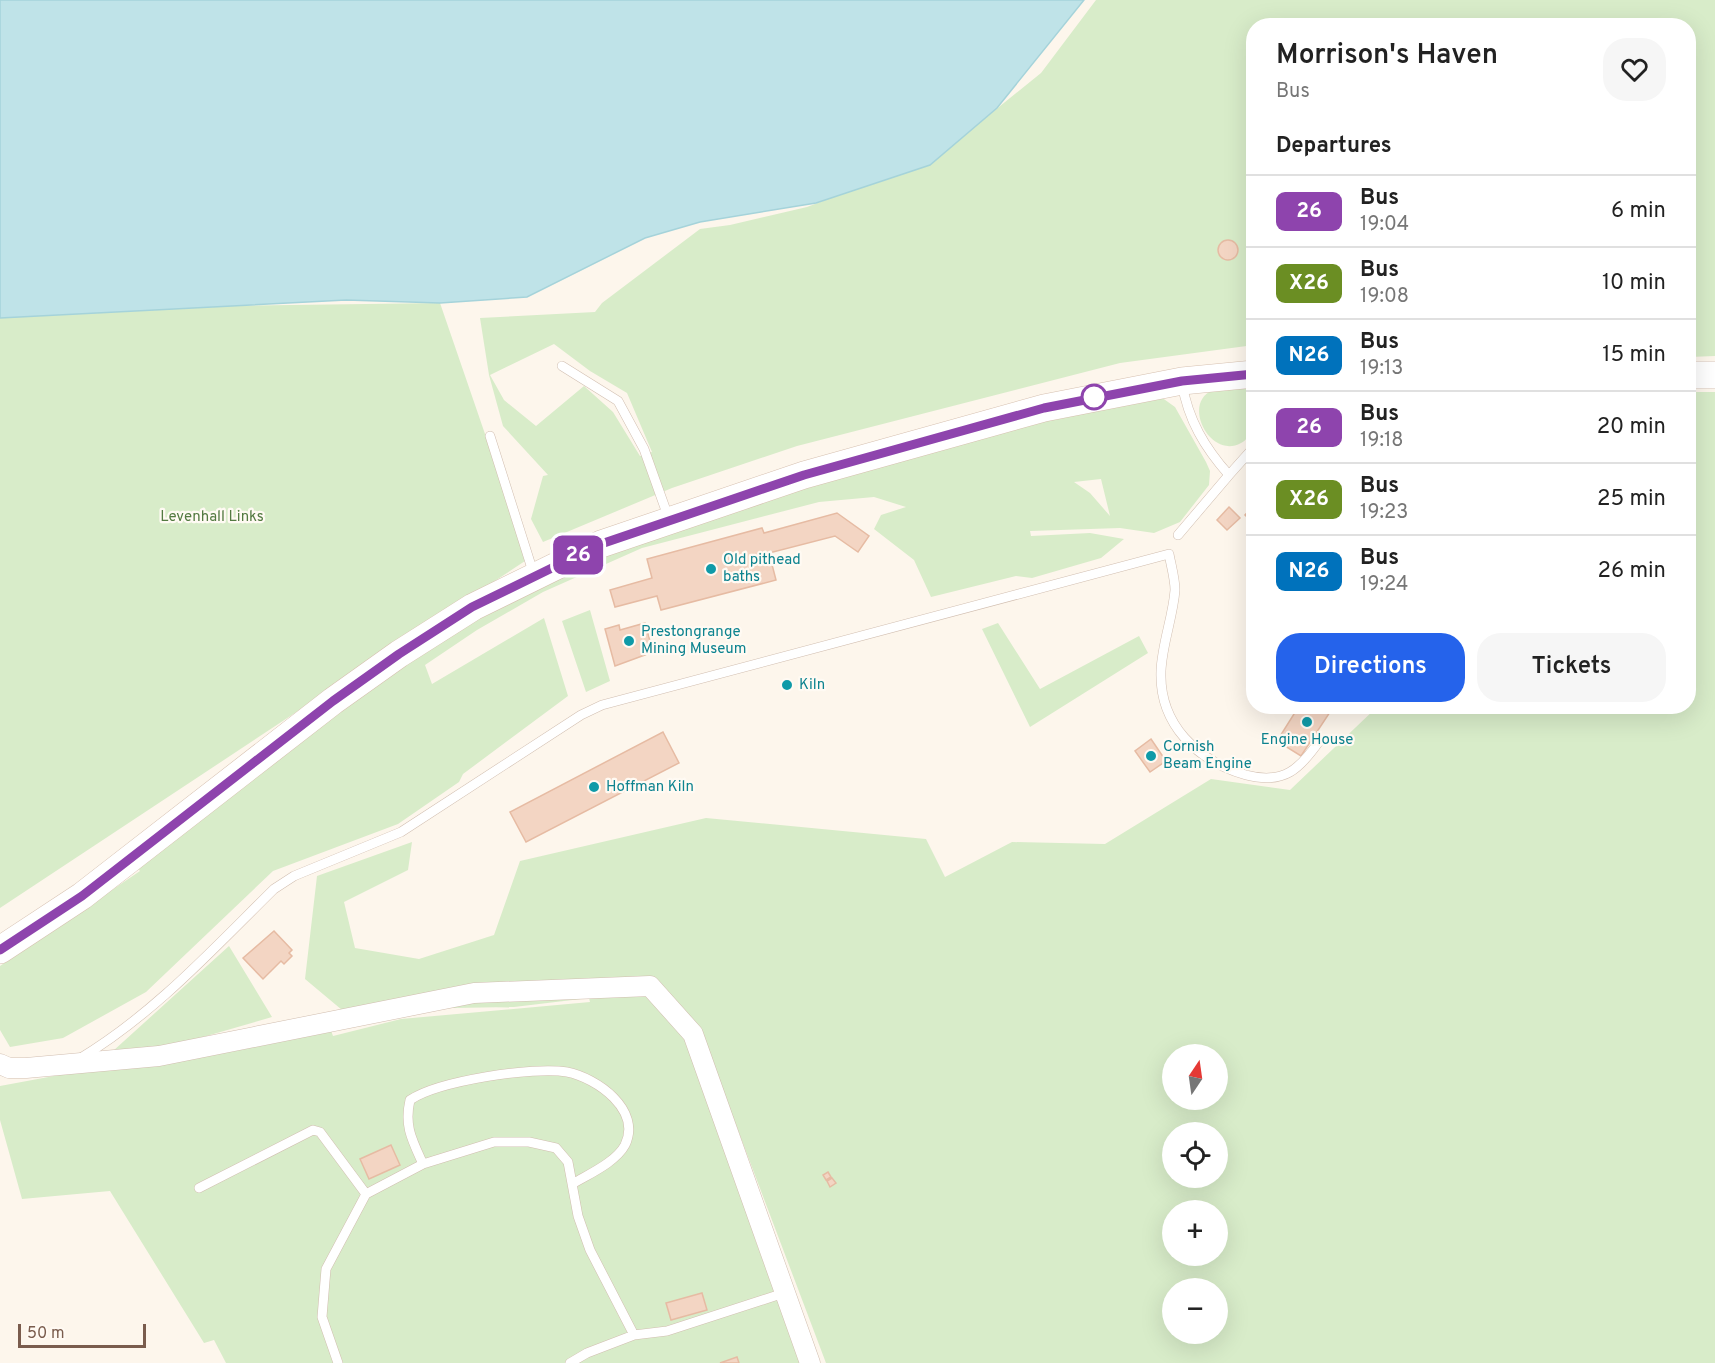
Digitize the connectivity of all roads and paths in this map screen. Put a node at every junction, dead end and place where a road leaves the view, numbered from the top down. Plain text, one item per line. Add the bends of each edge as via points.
1 (562, 366) dead end
2 (1246, 375) edge
3 (1696, 375) edge
4 (1715, 375) edge
5 (1182, 381) junction
6 (490, 436) dead end
7 (1246, 456) edge
8 (1229, 475) junction
9 (669, 519) junction
10 (1178, 535) dead end
11 (534, 575) junction
12 (1320, 740) dead end
13 (0, 950) edge
14 (71, 1063) junction
15 (0, 1064) edge
16 (423, 1164) junction
17 (574, 1184) junction
18 (199, 1188) dead end
19 (366, 1194) junction
20 (784, 1293) junction
21 (634, 1335) junction
22 (338, 1363) edge
23 (570, 1363) edge
24 (810, 1363) edge

1 - 9 lane via 618,400 644,448
2 - 5 main road
3 - 4 main road
5 - 8 lane via 1193,424 1209,452
5 - 9 main road via 1044,408 804,475
6 - 11 lane
7 - 8 lane
8 - 10 lane
9 - 11 main road
11 - 13 main road via 472,607 399,654 82,896
12 - 14 lane via 1303,764 1281,778 1248,776 1214,764 1187,743 1168,717 1163,693 1161,671 1175,588 1169,554 602,705 401,832 294,876 274,889 156,1005 116,1036
14 - 15 street via 26,1068
14 - 20 street via 159,1056 474,993 650,986 693,1034
16 - 17 lane via 494,1142 529,1142 556,1148 568,1162
16 - 17 lane via 406,1118 410,1100 421,1093 546,1069 570,1072 594,1082 618,1102 629,1122 625,1145
16 - 19 lane
17 - 21 lane via 578,1216 590,1250
18 - 19 lane via 313,1130 320,1132
19 - 22 lane via 326,1269 322,1317
20 - 21 lane via 666,1331
20 - 24 street
21 - 23 lane

